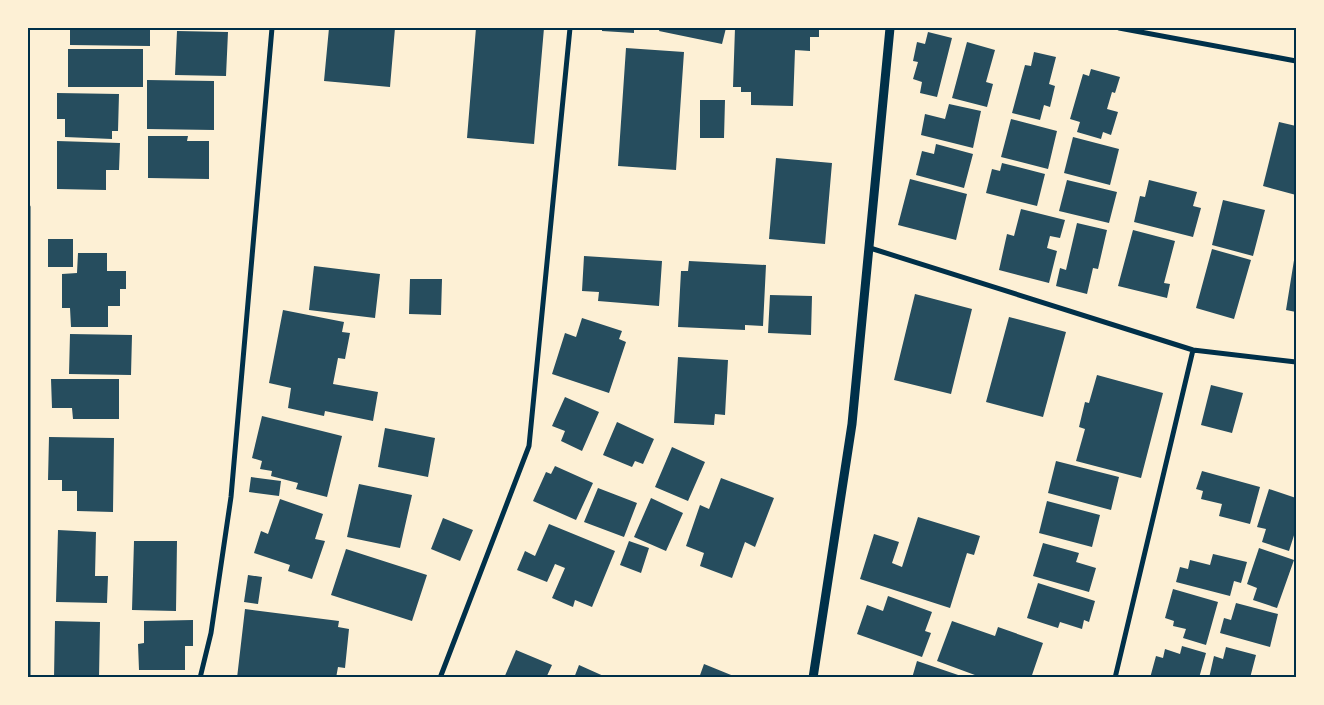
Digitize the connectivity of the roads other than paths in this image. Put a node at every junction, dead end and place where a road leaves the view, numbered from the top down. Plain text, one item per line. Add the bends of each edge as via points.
1 (272, 28) edge
2 (570, 28) edge
3 (890, 28) edge
4 (1119, 28) edge
5 (1296, 61) edge
6 (28, 207) edge
7 (870, 248) junction
8 (1193, 350) junction
9 (1296, 362) edge
10 (28, 678) edge
11 (200, 678) edge
12 (440, 678) edge
13 (813, 678) edge
14 (1115, 678) edge

1 - 11 street via 231,497 211,633
2 - 12 street via 529,446
3 - 7 street
4 - 5 street
6 - 10 street
7 - 8 street
7 - 13 street via 852,424
8 - 9 street
8 - 14 street

